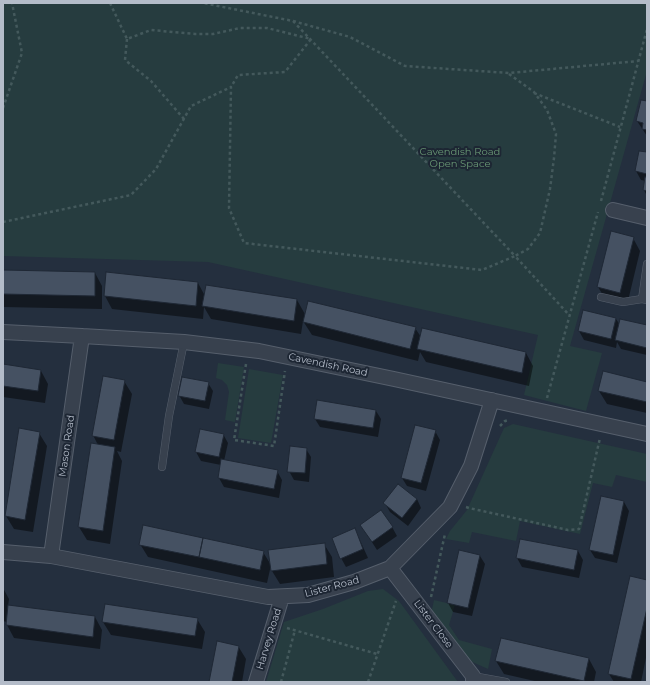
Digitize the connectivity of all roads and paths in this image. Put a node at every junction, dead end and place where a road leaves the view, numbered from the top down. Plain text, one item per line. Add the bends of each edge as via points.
1 (12, 3) edge
2 (110, 3) edge
3 (203, 3) edge
4 (293, 20) junction
5 (647, 29) edge
6 (127, 39) junction
7 (311, 39) junction
8 (638, 61) junction
9 (509, 73) junction
10 (231, 87) junction
11 (534, 92) junction
12 (3, 108) edge
13 (184, 119) junction
14 (620, 127) junction
15 (600, 203) dead end
16 (598, 210) dead end
17 (613, 210) dead end
18 (647, 218) edge
19 (3, 222) edge
20 (515, 256) junction
21 (647, 264) edge
22 (601, 297) dead end
23 (644, 300) edge
24 (570, 316) junction
25 (3, 332) edge
26 (82, 336) junction
27 (184, 342) junction
28 (248, 350) junction
29 (288, 357) junction
30 (492, 400) junction
31 (546, 404) dead end
32 (514, 418) dead end
33 (603, 424) junction
34 (498, 427) dead end
35 (647, 434) edge
36 (162, 467) dead end
37 (464, 506) dead end
38 (446, 530) dead end
39 (3, 552) edge
40 (51, 556) junction
41 (390, 568) junction
42 (403, 584) junction
43 (282, 597) junction
44 (427, 616) junction
45 (274, 625) junction
46 (295, 630) junction
47 (377, 654) junction
48 (473, 679) edge
49 (256, 682) edge
50 (281, 682) edge
51 (368, 682) edge
52 (506, 682) edge

1 - 12 path via 22,53
2 - 6 path
3 - 4 path
4 - 7 path
4 - 9 path via 350,37 405,66
5 - 8 path
6 - 7 path via 151,30 213,34 240,28 267,28
6 - 13 path via 125,60 151,81
7 - 10 path via 285,72 238,75
7 - 20 path
8 - 9 path
8 - 14 path
9 - 11 path
10 - 13 path via 192,106
10 - 20 path via 229,208 244,243 482,270
11 - 14 path
11 - 20 path via 546,110 556,134 554,158 540,233 528,249
13 - 19 path via 156,169 131,195
14 - 15 path
16 - 24 path
17 - 18 street
20 - 24 path
21 - 23 lane
22 - 23 lane via 623,302
24 - 31 path
25 - 26 street, Cavendish Road
26 - 27 street, Cavendish Road
26 - 40 street, Mason Road
27 - 28 street, Cavendish Road
27 - 36 lane
28 - 29 street, Cavendish Road
28 - 29 path via 234,440 274,446
29 - 30 street, Cavendish Road
30 - 33 street, Cavendish Road
30 - 41 street, Lister Road via 471,466 450,507
32 - 34 path
33 - 35 street, Cavendish Road
33 - 37 path via 579,530 568,530
38 - 44 path
39 - 40 street, Lister Road
40 - 43 street, Lister Road via 268,597
41 - 42 street, Lister Close
41 - 43 street, Lister Road via 323,591
42 - 44 street, Lister Close
42 - 47 path
43 - 45 street, Harvey Road
44 - 48 street, Lister Close
45 - 46 path
45 - 49 street, Harvey Road
46 - 47 path
46 - 50 path
47 - 51 path
48 - 52 lane

